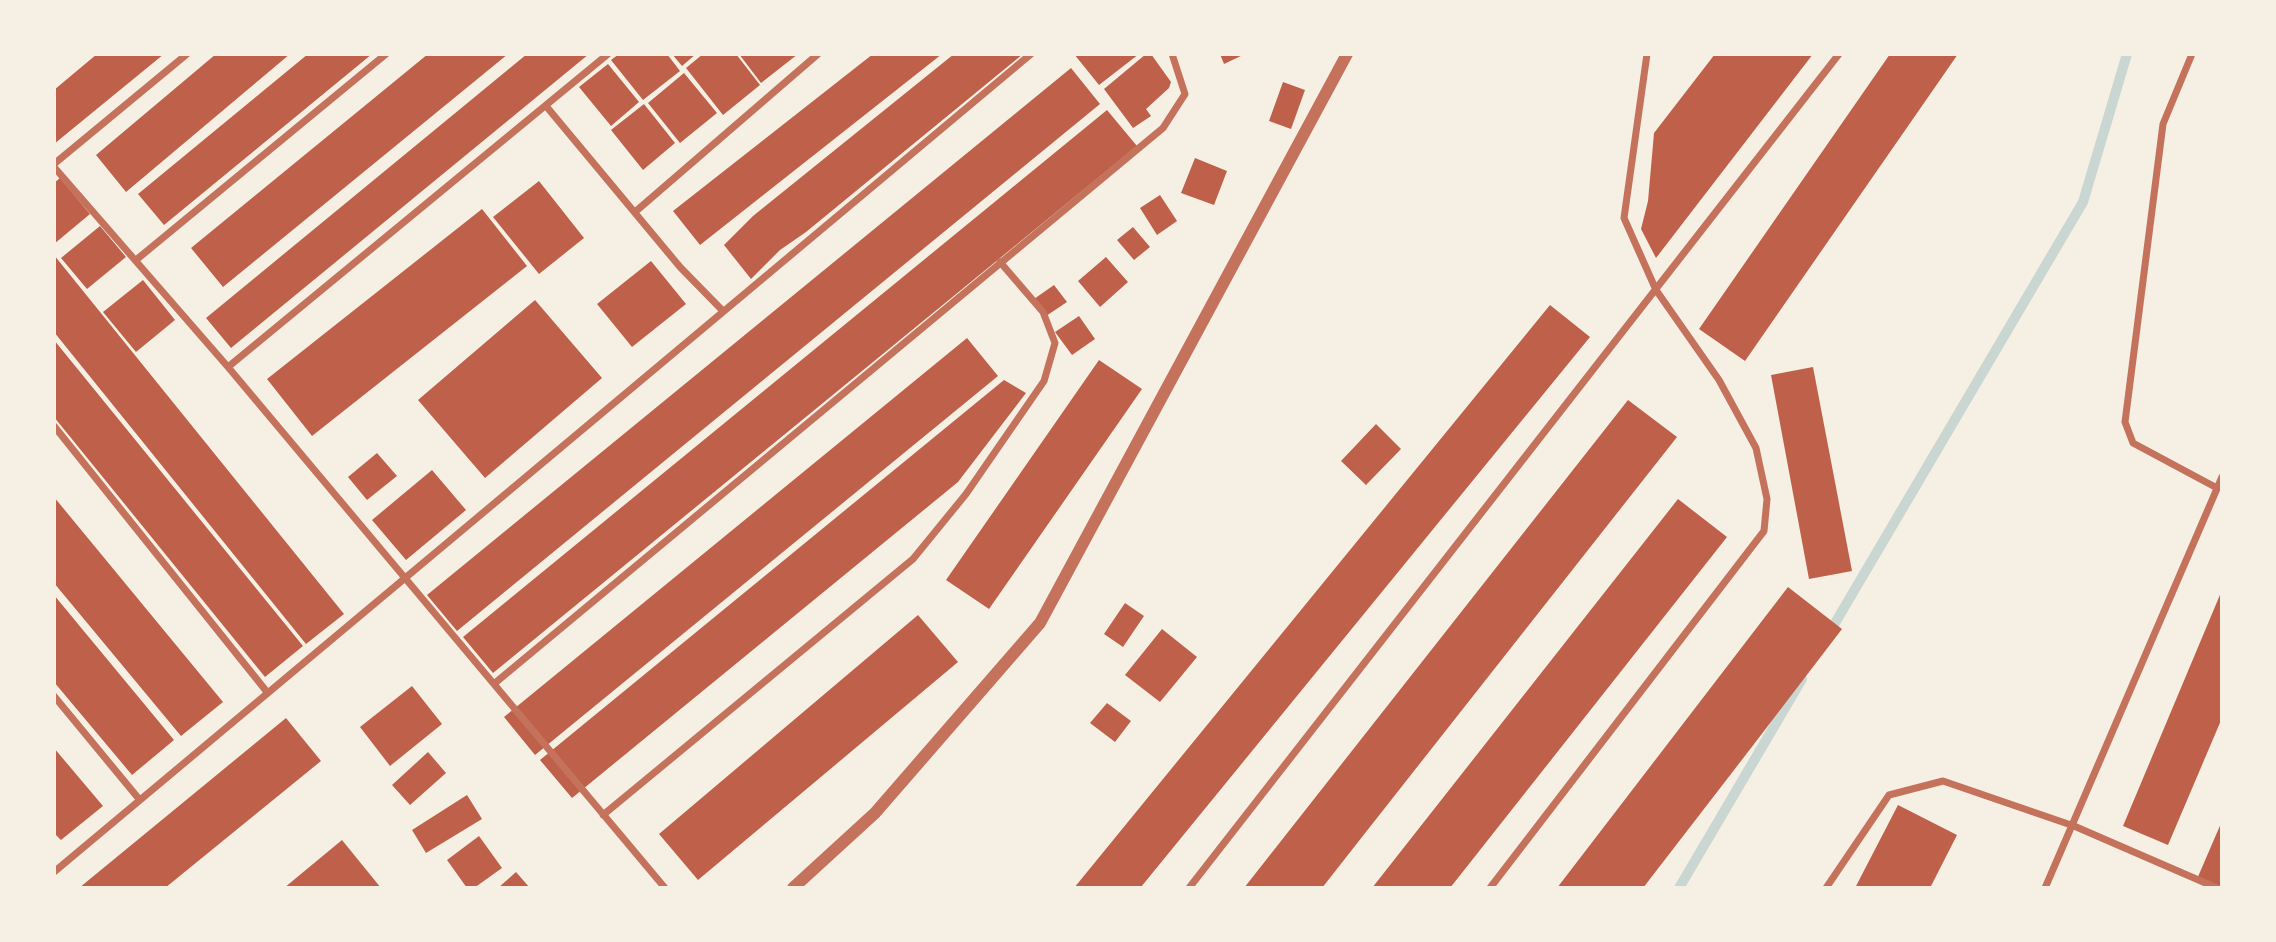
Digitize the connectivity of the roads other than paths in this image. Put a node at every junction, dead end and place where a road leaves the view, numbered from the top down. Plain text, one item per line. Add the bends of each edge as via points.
1 (187, 54) edge
2 (386, 54) edge
3 (608, 54) edge
4 (818, 54) edge
5 (1031, 54) edge
6 (1172, 54) edge
7 (1348, 54) edge
8 (1647, 54) edge
9 (1839, 54) edge
10 (2192, 54) edge
11 (546, 106) junction
12 (54, 166) edge
13 (635, 212) junction
14 (136, 260) junction
15 (1000, 262) junction
16 (1656, 290) junction
17 (722, 310) junction
18 (228, 367) junction
19 (54, 426) edge
20 (2222, 477) edge
21 (2217, 488) junction
22 (405, 578) junction
23 (495, 683) junction
24 (267, 692) junction
25 (54, 696) edge
26 (139, 799) junction
27 (603, 815) junction
28 (2074, 826) junction
29 (54, 872) edge
30 (665, 888) edge
31 (793, 888) edge
32 (1189, 888) edge
33 (1490, 888) edge
34 (1826, 888) edge
35 (2045, 888) edge
36 (2217, 888) edge

1 - 12 street
2 - 14 street
3 - 11 street
4 - 13 street
5 - 17 street
6 - 15 street via 1185,94 1163,128
7 - 31 street via 1040,623 875,813
8 - 16 street via 1624,219
9 - 16 street
10 - 21 street via 2163,124 2125,422 2133,443
11 - 13 street
11 - 18 street
12 - 14 street
13 - 17 street
14 - 18 street
15 - 23 street
15 - 27 street via 1043,312 1055,343 1044,381 966,494 913,559
16 - 32 street
16 - 33 street via 1719,380 1756,448 1767,499 1763,531
17 - 22 street
18 - 22 street
19 - 24 street
20 - 21 street
21 - 28 street
22 - 23 street
22 - 24 street
23 - 27 street
24 - 26 street
25 - 26 street
26 - 29 street
27 - 30 street
28 - 34 street via 1943,780 1889,795
28 - 35 street
28 - 36 street

